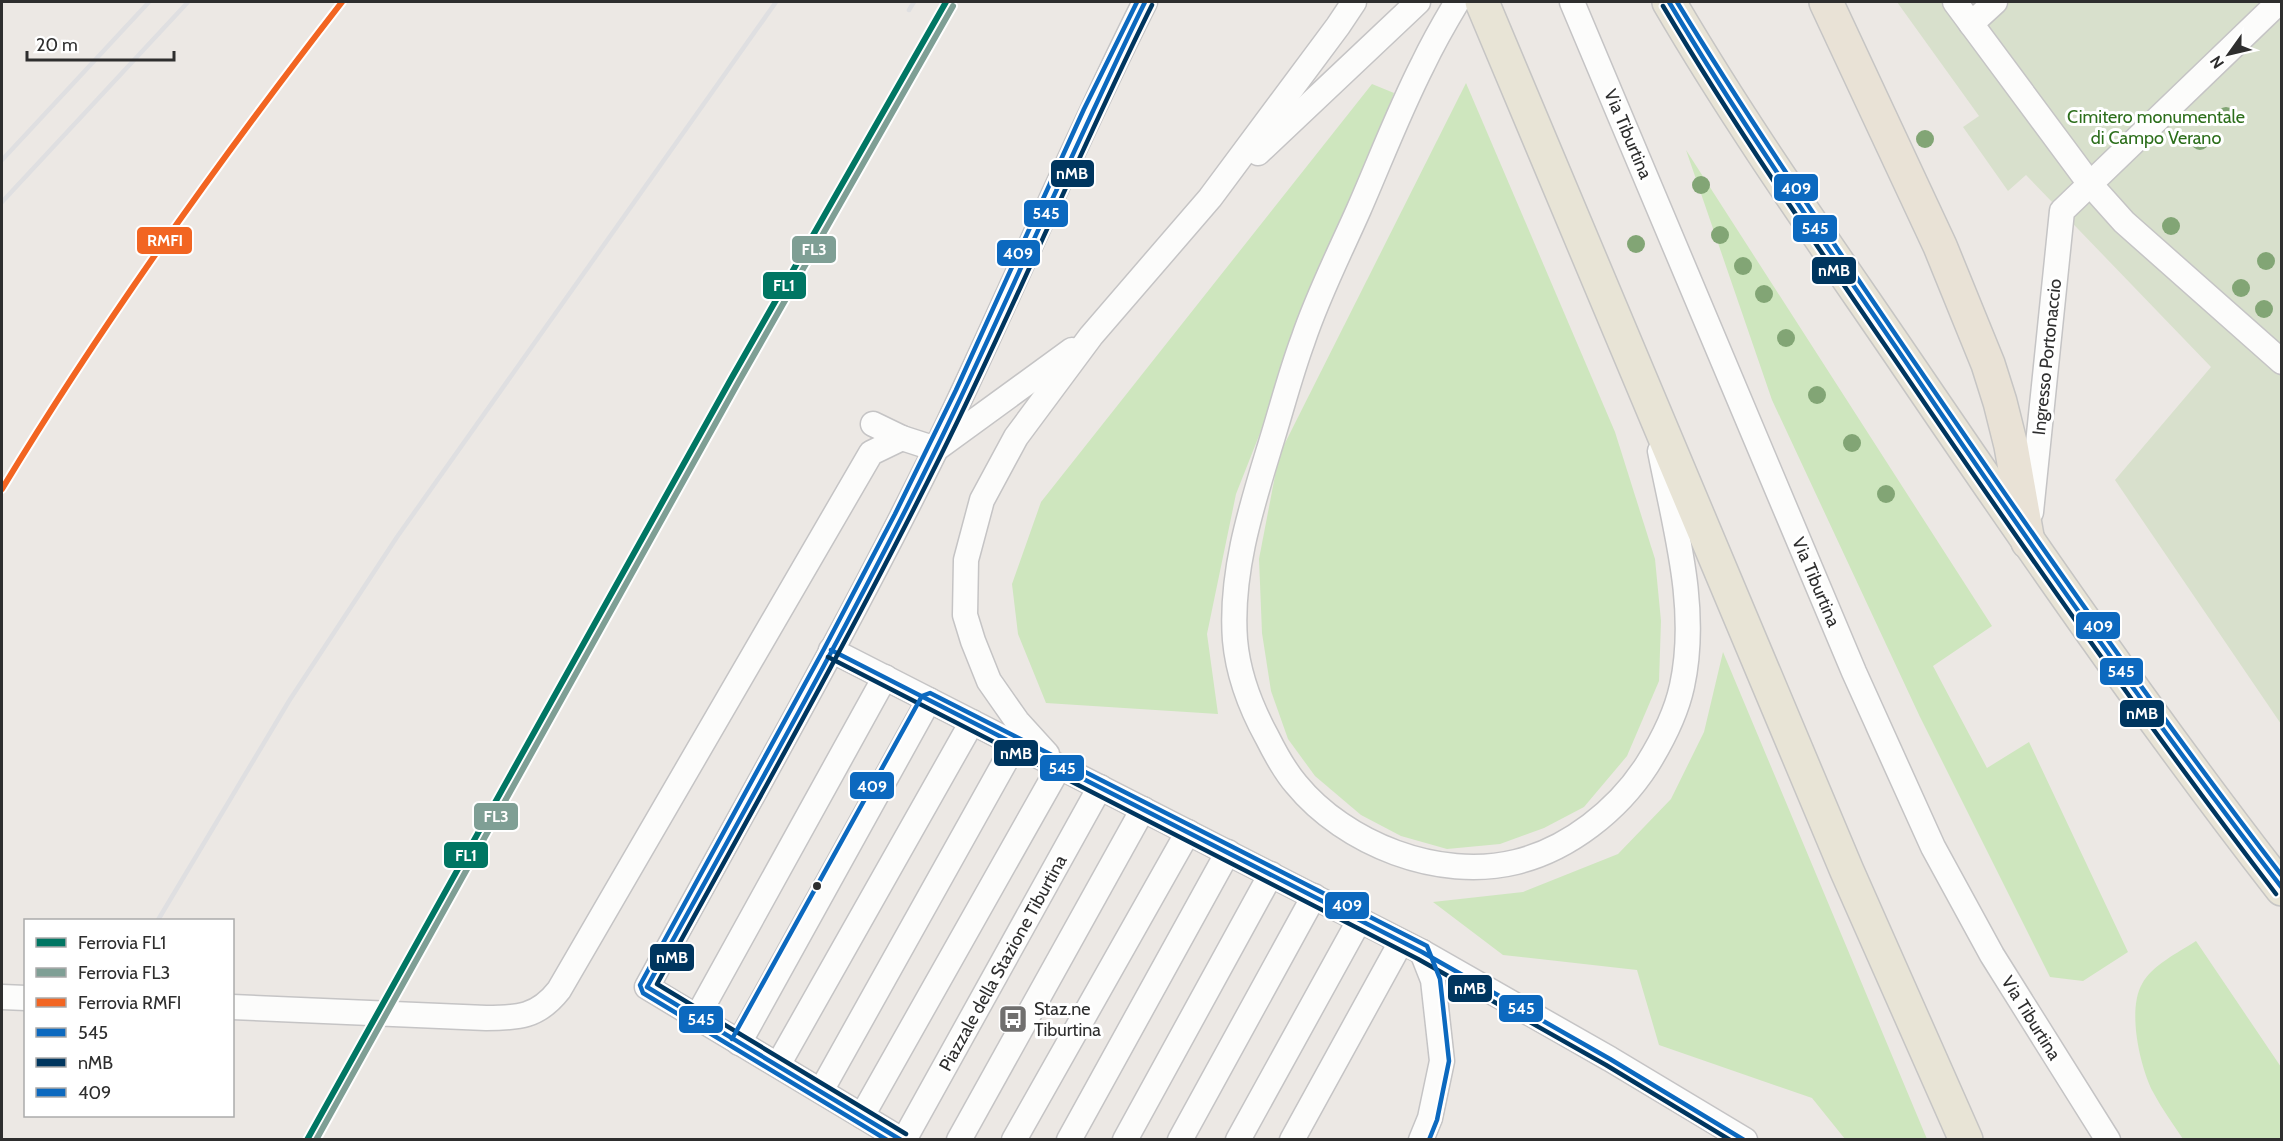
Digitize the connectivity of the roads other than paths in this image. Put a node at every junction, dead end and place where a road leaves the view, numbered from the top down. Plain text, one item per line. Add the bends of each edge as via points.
1 (1146, 2) edge
2 (1354, 2) edge
3 (1418, 2) edge
4 (1456, 2) edge
5 (1482, 2) edge
6 (1572, 2) edge
7 (1669, 2) edge
8 (1826, 2) edge
9 (1955, 2) edge
10 (1995, 2) edge
11 (2278, 2) edge
12 (1971, 24) junction
13 (2090, 184) junction
14 (1210, 198) junction
15 (1091, 336) junction
16 (2282, 362) edge
17 (1653, 413) junction
18 (873, 424) dead end
19 (902, 438) junction
20 (936, 449) junction
21 (2028, 542) junction
22 (831, 650) junction
23 (885, 677) junction
24 (928, 700) junction
25 (972, 722) junction
26 (1015, 744) junction
27 (1059, 766) junction
28 (1101, 787) junction
29 (1143, 809) junction
30 (1188, 832) junction
31 (1228, 852) junction
32 (1271, 874) junction
33 (2282, 889) edge
34 (1314, 896) junction
35 (1360, 919) junction
36 (1411, 947) junction
37 (2, 997) edge
38 (24, 998) edge
39 (234, 1007) edge
40 (697, 1017) junction
41 (739, 1042) junction
42 (778, 1065) junction
43 (821, 1091) junction
44 (862, 1116) junction
45 (1964, 1136) edge
46 (903, 1140) edge
47 (959, 1140) edge
48 (1014, 1140) edge
49 (1070, 1140) edge
50 (1125, 1140) edge
51 (1180, 1140) edge
52 (1238, 1140) edge
53 (1292, 1140) edge
54 (1421, 1140) edge
55 (1745, 1140) edge
56 (2108, 1140) edge

1 - 20 lane
2 - 14 lane
3 - 14 lane
4 - 17 lane via 1423,64 1302,340 1239,564 1235,643 1246,693 1288,773 1330,817 1383,849 1405,856 1474,867 1497,865 1537,855 1579,833 1609,812 1638,778 1661,740 1681,691 1688,638 1685,584
5 - 17 main road
6 - 56 lane, Via Tiburtina via 1854,672 1933,847 1992,955
7 - 21 main road via 1771,164
8 - 21 highway via 1940,246 1983,353 2011,446
9 - 12 lane
10 - 12 lane
11 - 13 lane, Ingresso Portonaccio
12 - 13 lane
13 - 16 lane via 2124,222
13 - 21 lane, Ingresso Portonaccio via 2062,211
14 - 15 lane
15 - 20 lane
15 - 27 lane via 1016,437 982,500 966,561 965,615 989,681 1017,721
17 - 45 main road
18 - 19 lane
19 - 20 lane
19 - 39 lane via 872,453 548,1003 520,1017 486,1018
20 - 22 lane
21 - 33 main road
22 - 23 lane
22 - 40 lane, Piazzale della Stazione Tiburtina via 647,987
23 - 24 lane
23 - 40 lane
24 - 25 lane
24 - 41 lane
25 - 26 lane
25 - 42 lane
26 - 27 lane
26 - 43 lane
27 - 28 lane
27 - 44 lane
28 - 29 lane
28 - 46 lane, Piazzale della Stazione Tiburtina
29 - 30 lane
29 - 47 lane
30 - 31 lane
30 - 48 lane
31 - 32 lane
31 - 49 lane
32 - 34 lane
32 - 50 lane
34 - 35 lane
34 - 51 lane
35 - 36 lane
35 - 52 lane
36 - 53 lane
36 - 54 lane via 1433,980 1442,1061 1430,1118
36 - 55 lane
37 - 38 lane
40 - 41 lane, Piazzale della Stazione Tiburtina
41 - 42 lane, Piazzale della Stazione Tiburtina
42 - 43 lane, Piazzale della Stazione Tiburtina
43 - 44 lane, Piazzale della Stazione Tiburtina
44 - 46 lane, Piazzale della Stazione Tiburtina

